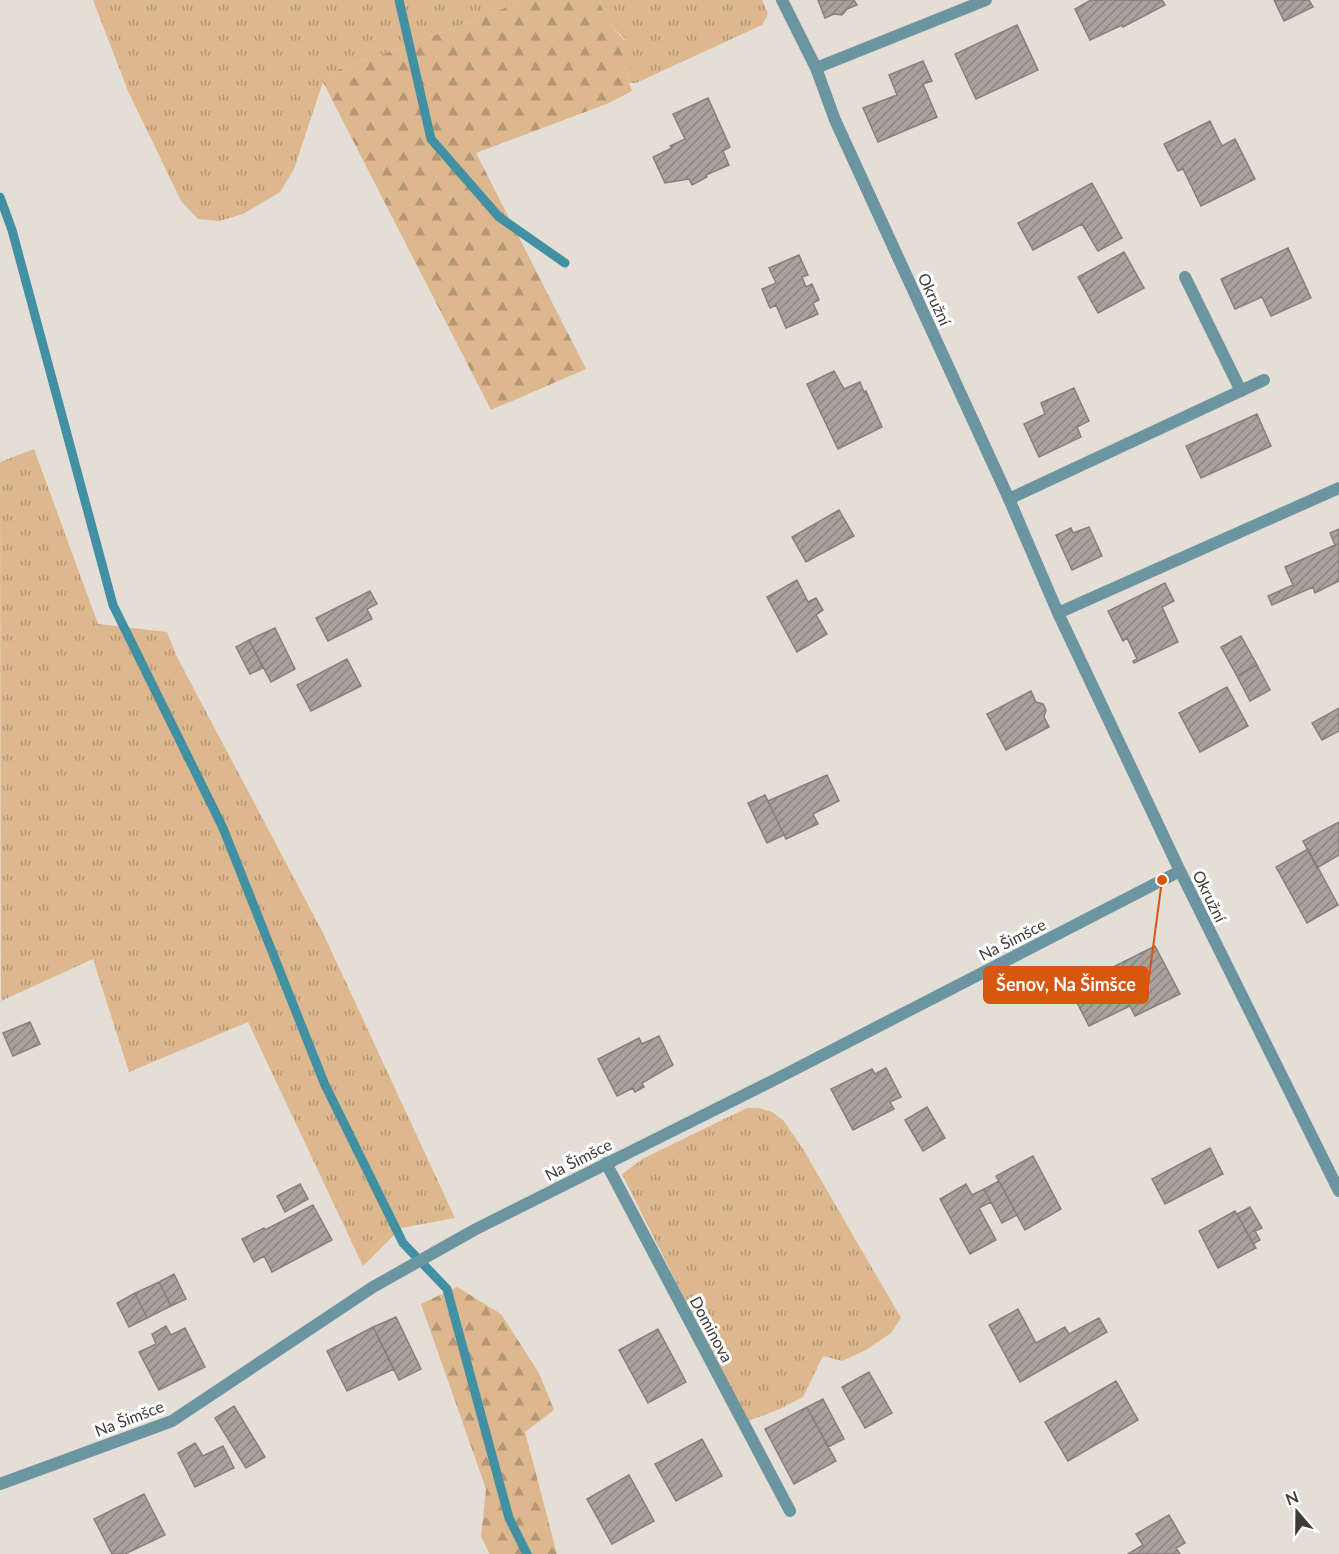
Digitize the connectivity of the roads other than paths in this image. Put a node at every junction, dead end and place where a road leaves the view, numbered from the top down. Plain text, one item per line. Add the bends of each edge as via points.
1 (782, 0) edge
2 (986, 0) edge
3 (816, 68) junction
4 (1185, 277) dead end
5 (1264, 380) dead end
6 (1241, 391) junction
7 (1339, 488) edge
8 (1009, 500) junction
9 (1058, 613) junction
10 (1180, 871) junction
11 (606, 1163) junction
12 (1339, 1191) edge
13 (0, 1484) edge
14 (790, 1511) dead end

1 - 3 street, Okružní
2 - 3 street
3 - 8 street, Okružní via 835,120
4 - 6 street
5 - 6 street
6 - 8 street
7 - 9 street
8 - 9 street, Okružní
9 - 10 street, Okružní
10 - 11 street, Na Šimšce
10 - 12 street, Okružní
11 - 13 street, Na Šimšce via 373,1287 172,1421
11 - 14 street, Dominova

